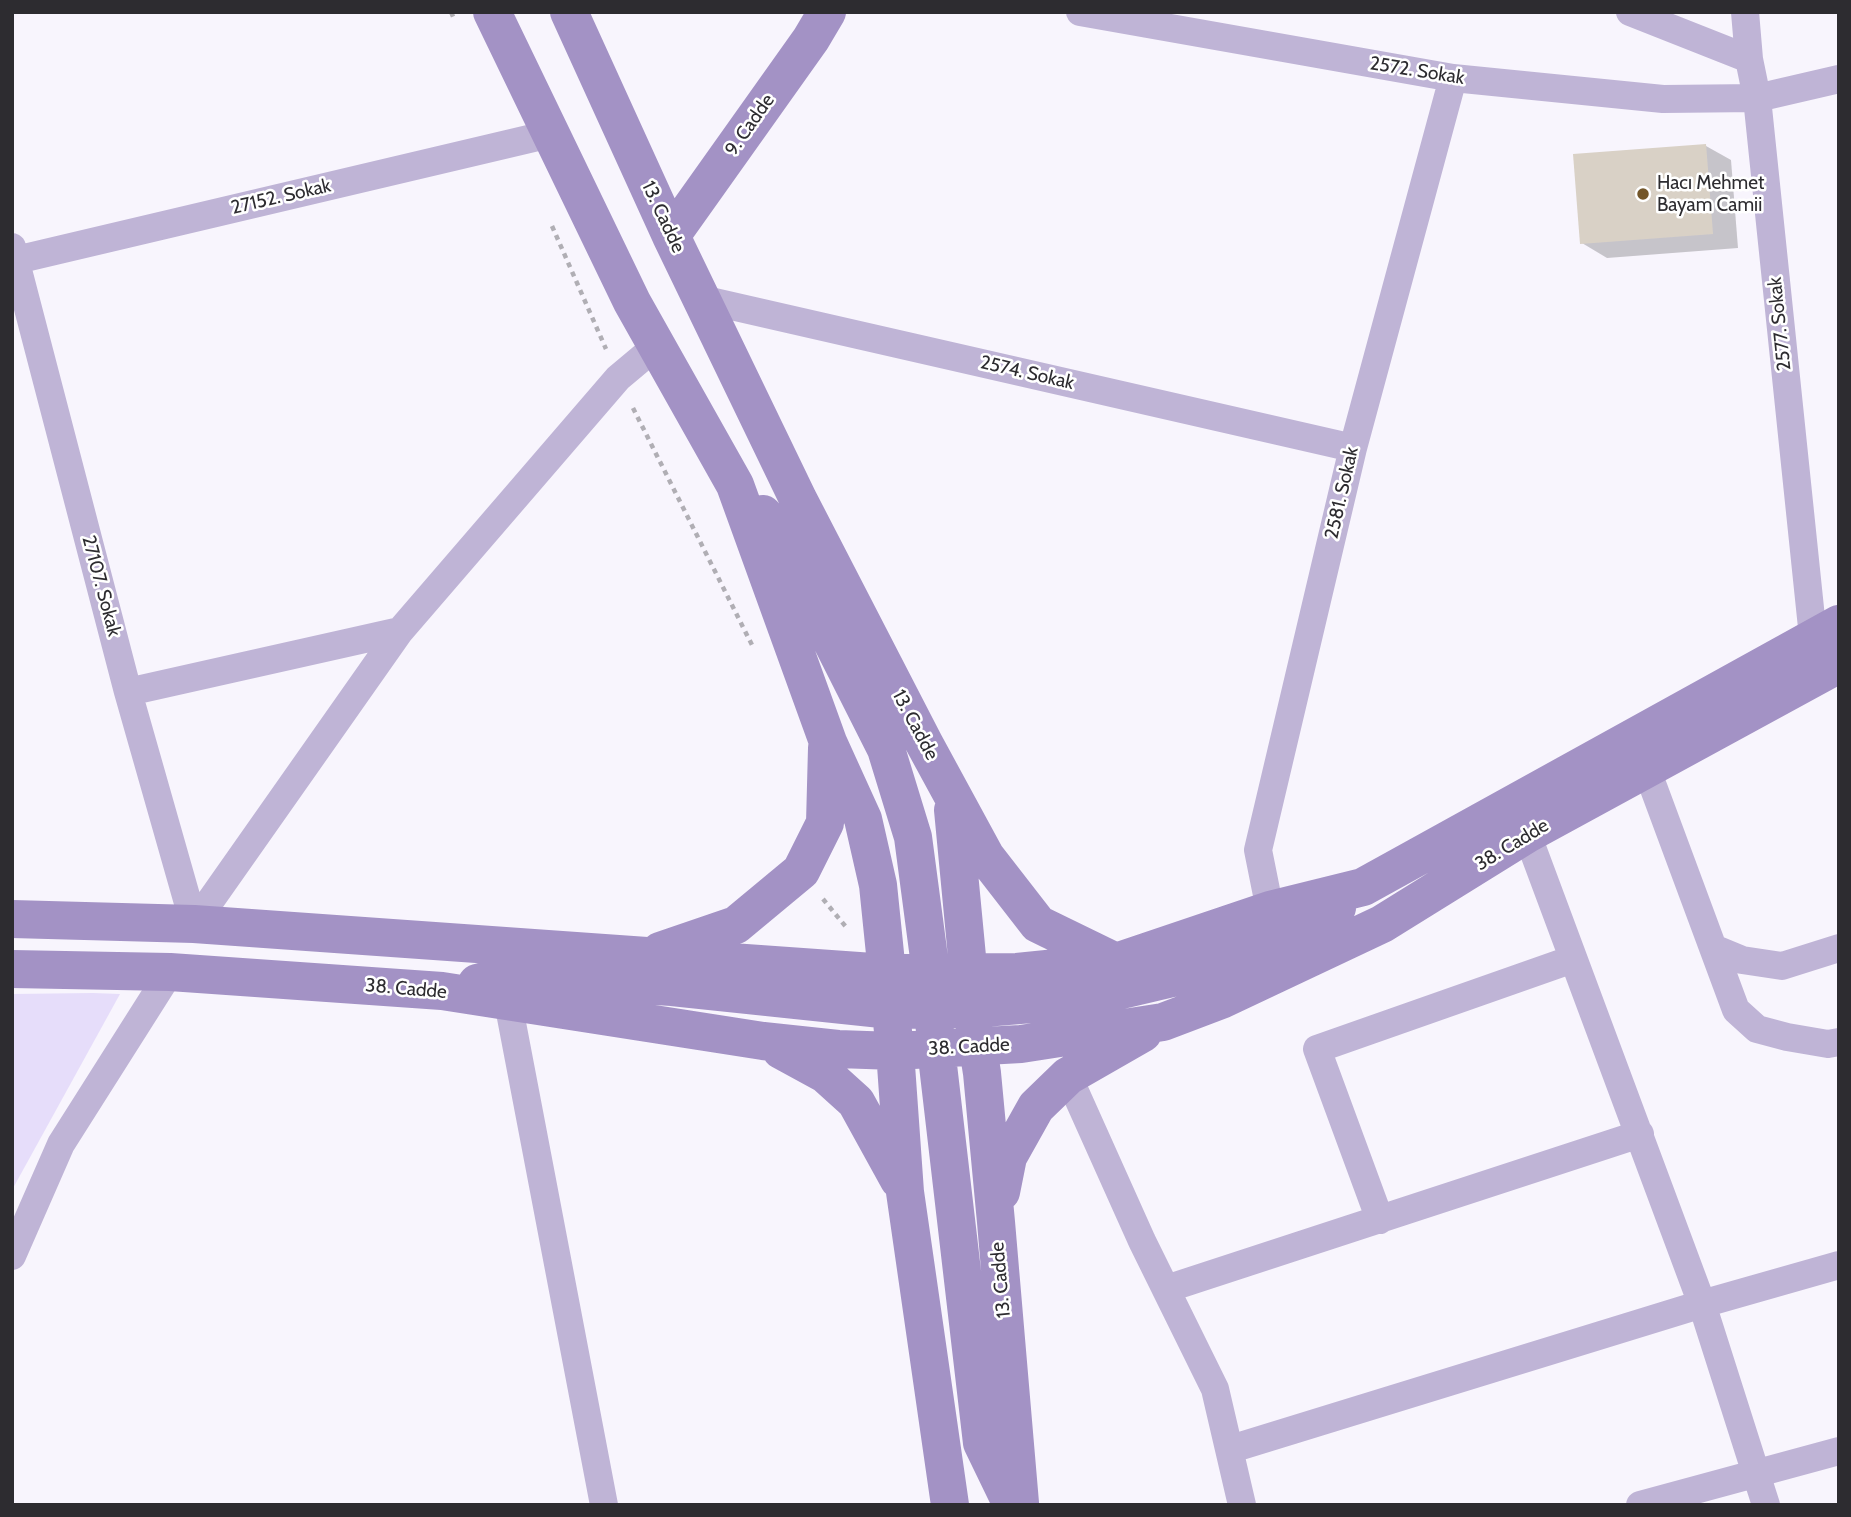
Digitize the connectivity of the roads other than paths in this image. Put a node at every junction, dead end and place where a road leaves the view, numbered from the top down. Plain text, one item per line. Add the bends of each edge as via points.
1 (569, 12) edge
2 (827, 12) edge
3 (1080, 12) edge
4 (1630, 12) edge
5 (1745, 12) edge
6 (474, 18) edge
7 (1749, 59) junction
8 (1453, 78) junction
9 (1839, 79) edge
10 (1756, 98) junction
11 (550, 134) junction
12 (671, 236) junction
13 (13, 256) edge
14 (701, 299) junction
15 (655, 347) junction
16 (1353, 448) junction
17 (735, 485) junction
18 (1826, 630) edge
19 (400, 631) junction
20 (1839, 664) edge
21 (128, 692) junction
22 (828, 743) junction
23 (1647, 770) junction
24 (951, 794) junction
25 (1527, 834) junction
26 (1363, 887) junction
27 (1270, 910) junction
28 (12, 919) edge
29 (194, 924) junction
30 (1713, 948) junction
31 (1839, 948) edge
32 (645, 957) junction
33 (1573, 959) junction
34 (1116, 962) junction
35 (12, 969) edge
36 (170, 972) junction
37 (887, 973) junction
38 (442, 991) junction
39 (932, 992) junction
40 (508, 1002) junction
41 (972, 1009) junction
42 (891, 1010) junction
43 (1163, 1022) junction
44 (763, 1041) junction
45 (1839, 1042) edge
46 (936, 1048) junction
47 (895, 1051) junction
48 (1068, 1076) junction
49 (1640, 1134) junction
50 (905, 1192) junction
51 (1380, 1220) junction
52 (996, 1222) junction
53 (12, 1256) edge
54 (1839, 1265) edge
55 (1166, 1290) junction
56 (1702, 1304) junction
57 (1231, 1449) junction
58 (1839, 1451) edge
59 (1756, 1473) junction
60 (604, 1505) edge
61 (950, 1505) edge
62 (1012, 1505) edge
63 (1020, 1505) edge
64 (1242, 1505) edge
65 (1640, 1505) edge
66 (1766, 1505) edge

1 - 12 main road, 13. Cadde
2 - 12 main road, 9. Cadde
3 - 8 street, 2572. Sokak
4 - 7 street
5 - 7 street, 2577. Sokak
6 - 11 main road
7 - 10 street, 2577. Sokak
8 - 10 street, 2572. Sokak via 1663,99
8 - 16 street, 2581. Sokak
9 - 10 street, 2572. Sokak
10 - 18 street, 2577. Sokak
11 - 13 street, 27152. Sokak
11 - 15 main road
12 - 14 main road, 13. Cadde
13 - 21 street, 27107. Sokak
14 - 16 street, 2574. Sokak
14 - 24 main road, 13. Cadde via 798,499
15 - 17 main road
15 - 19 street via 618,378
16 - 27 street, 2581. Sokak via 1258,850
17 - 22 main road
17 - 39 main road via 773,525 886,749 913,837
18 - 26 main road, 38. Cadde
19 - 21 street
19 - 29 street
20 - 23 main road, 38. Cadde
21 - 29 street, 27107. Sokak
22 - 32 main road via 825,823 801,871 736,925
22 - 37 main road via 863,819 878,885
23 - 25 main road, 38. Cadde
23 - 30 street
24 - 34 main road via 986,857 1038,924
24 - 41 main road, 13. Cadde
25 - 33 street
25 - 43 main road, 38. Cadde via 1382,924 1221,1000
26 - 27 main road, 38. Cadde
26 - 41 main road via 1308,930 1219,967 1079,1000
27 - 34 main road, 38. Cadde
28 - 29 main road
29 - 32 main road
30 - 31 street via 1742,960 1782,966
30 - 45 street via 1736,1010 1757,1029 1828,1044
32 - 37 main road
33 - 49 street
33 - 51 street via 1317,1049
34 - 41 main road, 38. Cadde via 1017,972
35 - 36 main road, 38. Cadde
36 - 38 main road, 38. Cadde
36 - 53 street via 61,1144
37 - 39 main road
37 - 42 main road
38 - 40 main road, 38. Cadde
38 - 42 main road via 506,976 672,987
39 - 41 main road
39 - 42 main road
39 - 46 main road
40 - 44 main road, 38. Cadde
40 - 60 street
41 - 43 main road, 38. Cadde via 1021,1044
41 - 46 main road, 38. Cadde
41 - 52 main road, 13. Cadde
42 - 47 main road
43 - 48 main road
44 - 47 main road, 38. Cadde
44 - 50 main road via 825,1074 856,1102
46 - 47 main road, 38. Cadde
46 - 62 main road via 982,1443
47 - 50 main road
48 - 52 main road via 1036,1107 1008,1157
48 - 55 street
49 - 51 street
49 - 56 street
50 - 61 main road
51 - 55 street
52 - 63 main road, 13. Cadde
54 - 56 street
55 - 57 street via 1215,1389
56 - 57 street
56 - 59 street
57 - 64 street
58 - 59 street
59 - 65 street
59 - 66 street

